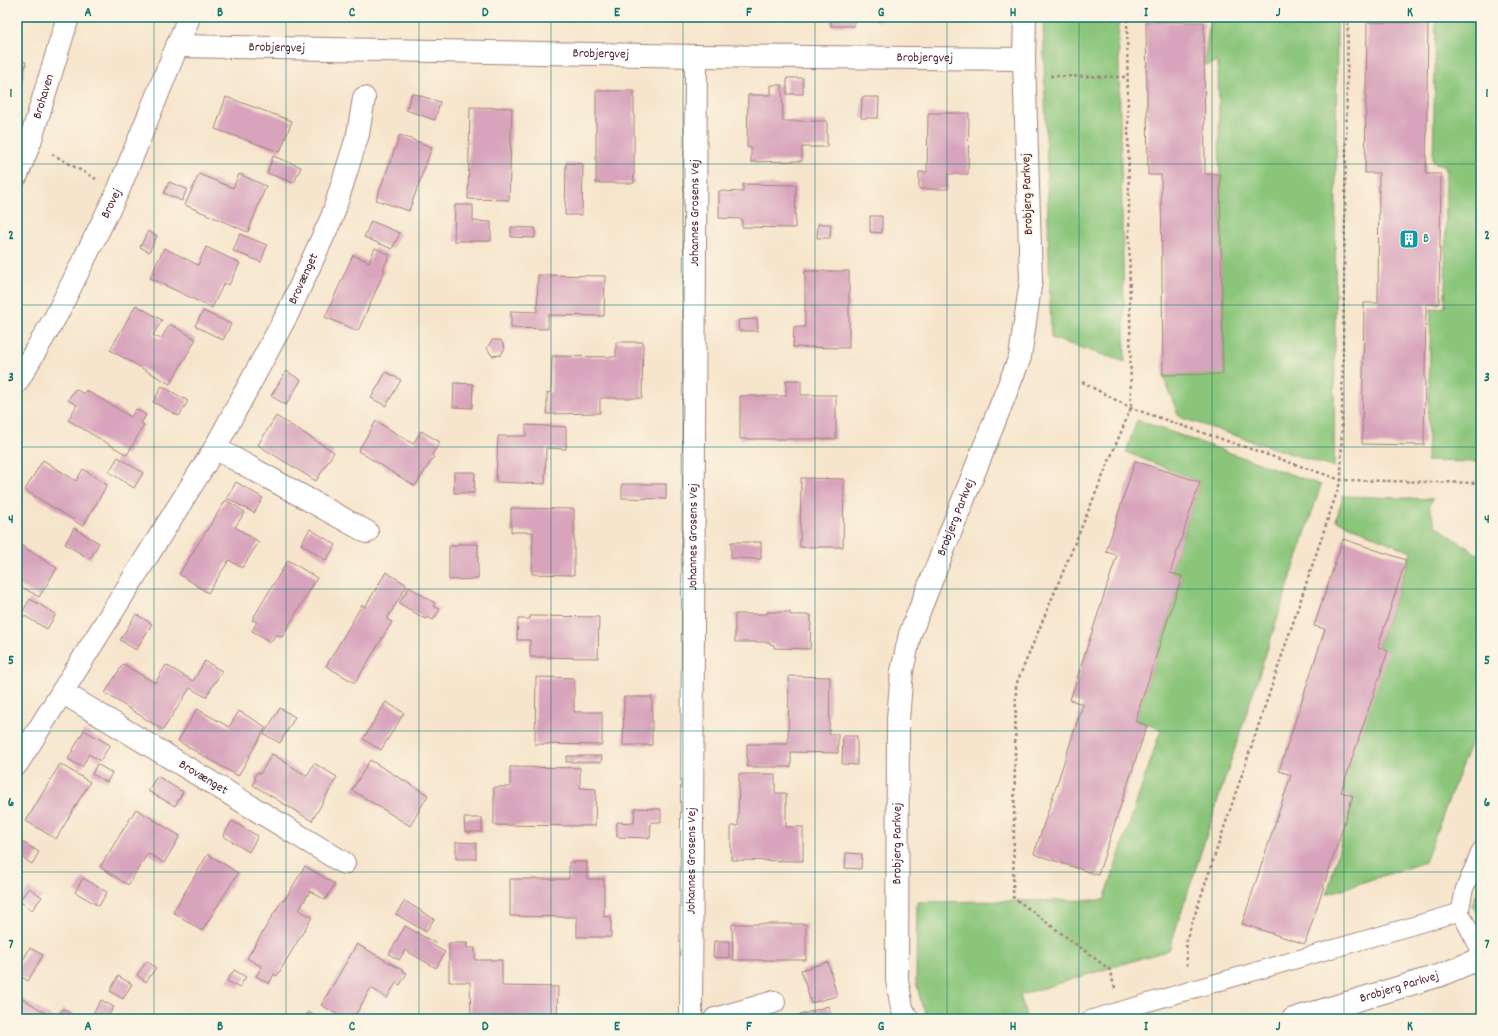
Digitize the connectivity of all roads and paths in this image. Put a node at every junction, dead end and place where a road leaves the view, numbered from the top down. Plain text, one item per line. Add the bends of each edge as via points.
1 (68, 17) edge
2 (189, 17) edge
3 (1025, 17) edge
4 (1127, 17) edge
5 (1348, 17) edge
6 (177, 46) junction
7 (696, 56) junction
8 (1025, 67) junction
9 (1127, 77) junction
10 (364, 98) dead end
11 (30, 142) junction
12 (17, 175) edge
13 (118, 191) junction
14 (17, 382) edge
15 (1082, 382) dead end
16 (1131, 408) junction
17 (215, 448) junction
18 (1341, 480) junction
19 (1481, 483) edge
20 (367, 532) dead end
21 (62, 692) junction
22 (17, 764) edge
23 (1481, 850) edge
24 (344, 863) dead end
25 (1460, 912) junction
26 (1481, 952) edge
27 (1481, 958) edge
28 (1188, 991) junction
29 (774, 1002) dead end
30 (1123, 1010) junction
31 (691, 1019) edge
32 (715, 1019) edge
33 (907, 1019) edge
34 (1091, 1019) edge
35 (1293, 1019) edge

1 - 11 street, Brohaven
2 - 6 street, Brovej
3 - 8 street, Brobjerg Parkvej
4 - 9 path
5 - 18 path
6 - 7 street, Brobjergvej
6 - 13 street, Brovej
7 - 8 street, Brobjergvej
7 - 31 street, Johannes Grosens Vej
8 - 9 path
8 - 33 street, Brobjerg Parkvej via 1031,280 1020,357 910,634 902,671 898,719 897,980 902,1008
9 - 16 path
10 - 17 street, Brovænget via 358,134 332,217 288,313
11 - 12 street, Brohaven
11 - 13 path
13 - 14 street, Brovej via 56,316
15 - 16 path
16 - 18 path
16 - 30 path via 1016,685 1013,858 1013,897 1109,969
17 - 20 street
17 - 21 street, Brovænget
18 - 19 path
18 - 28 path via 1186,941
21 - 22 street, Brovænget
21 - 24 street, Brovænget
23 - 25 lane via 1464,890
25 - 26 lane
25 - 28 lane
27 - 35 street, Brobjerg Parkvej via 1441,976
28 - 30 lane
29 - 32 street
30 - 34 lane

